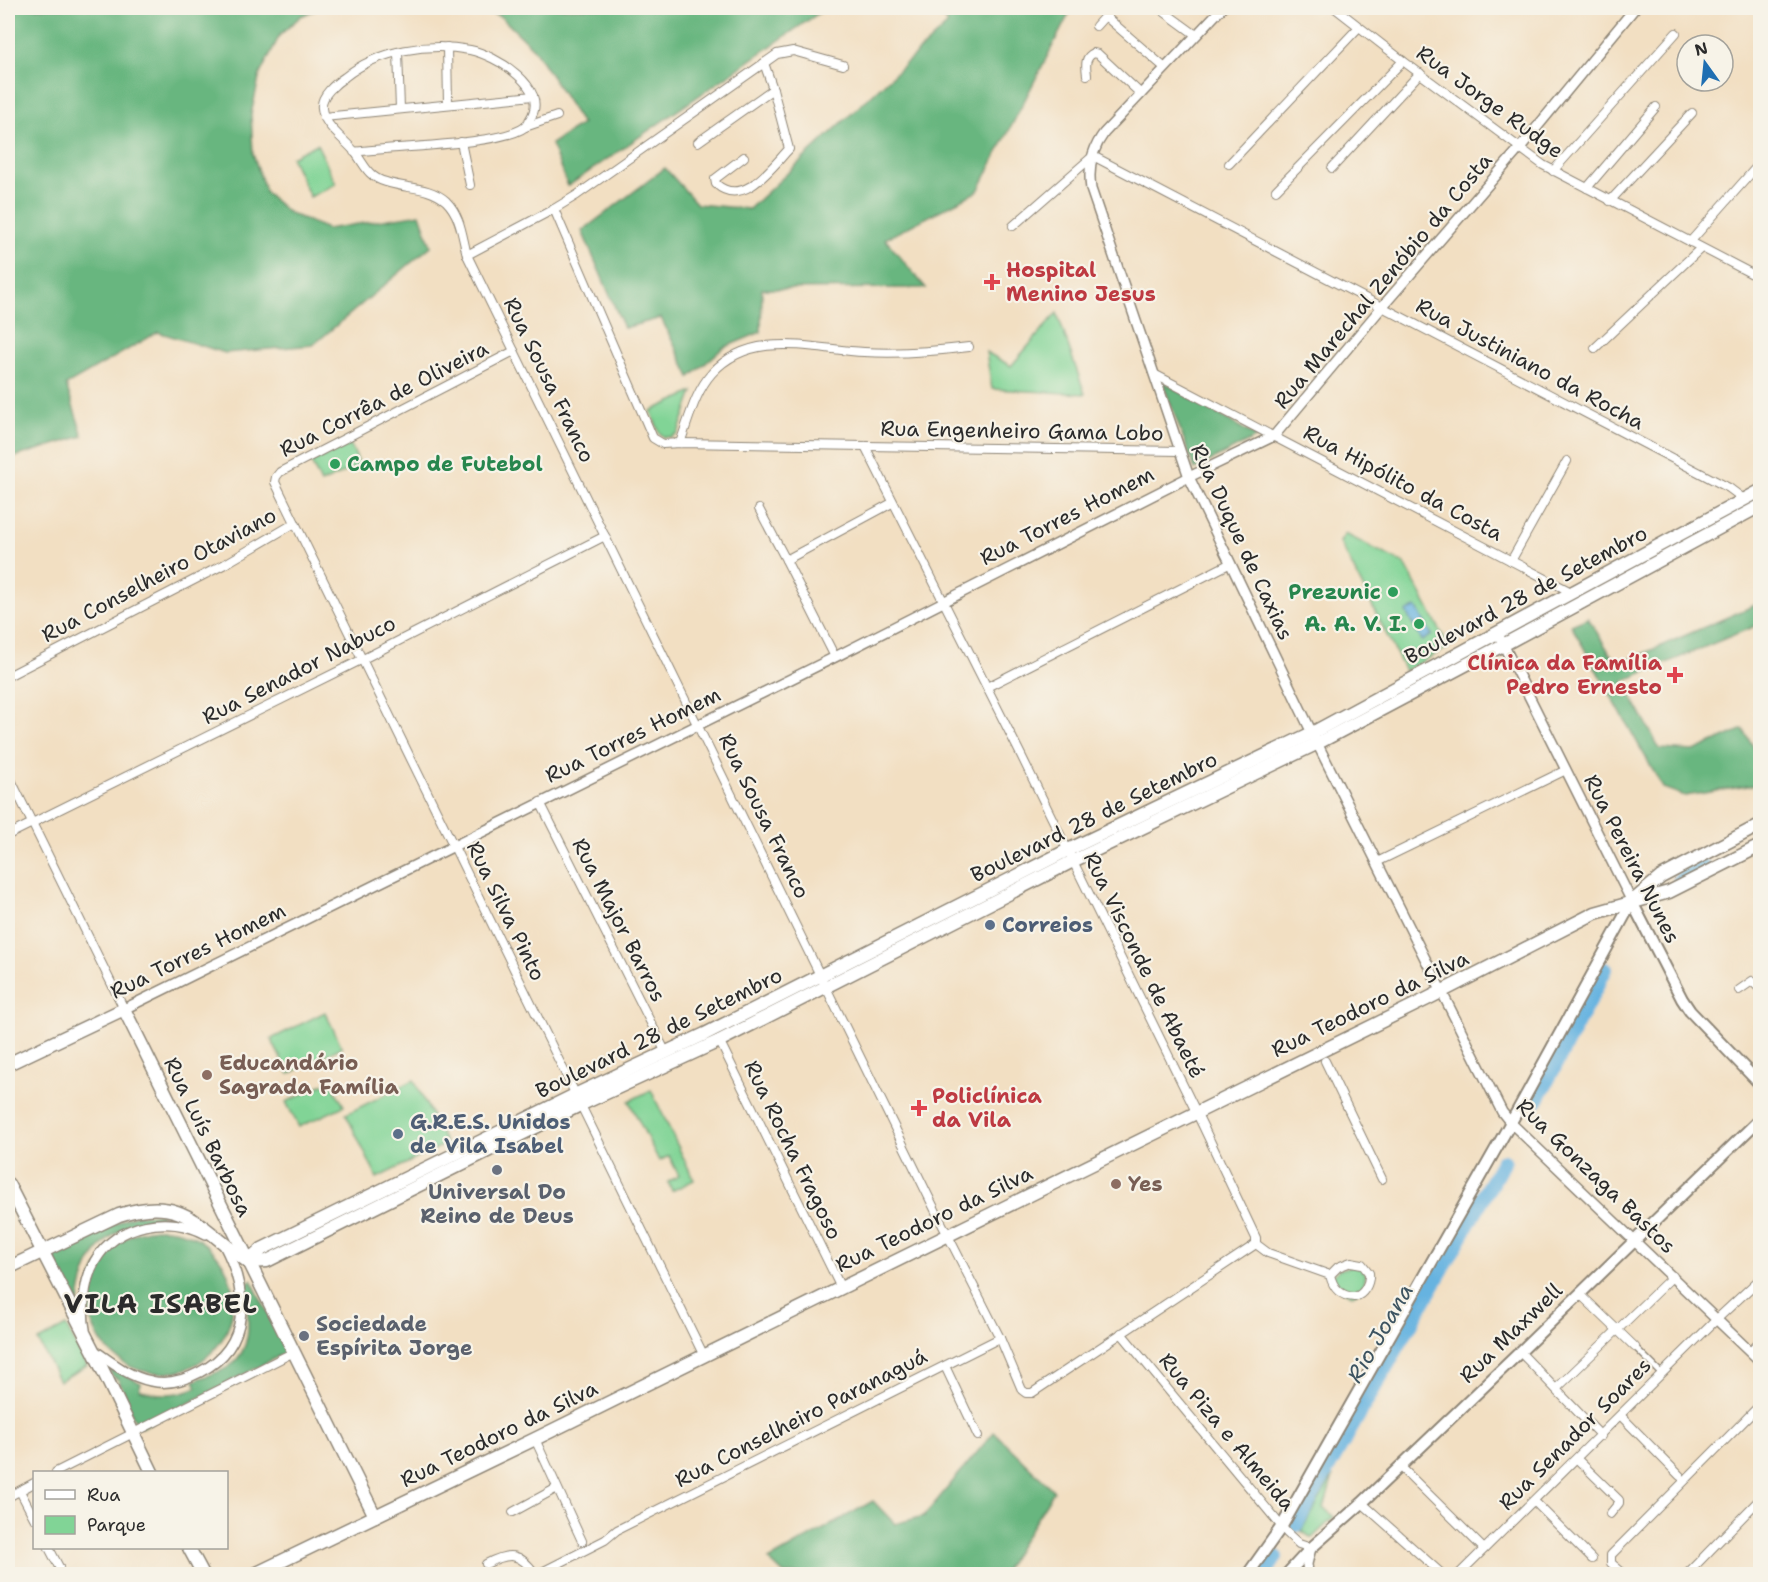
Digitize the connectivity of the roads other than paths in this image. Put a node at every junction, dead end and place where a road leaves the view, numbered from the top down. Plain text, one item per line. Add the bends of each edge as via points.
1 (1113, 8) edge
2 (1159, 8) edge
3 (1222, 8) edge
4 (1335, 8) edge
5 (1635, 8) edge
6 (1105, 16) junction
7 (1096, 26) dead end
8 (1359, 27) junction
9 (1675, 34) edge
10 (1196, 35) junction
11 (447, 47) junction
12 (398, 52) junction
13 (1403, 61) junction
14 (764, 63) junction
15 (843, 66) dead end
16 (1165, 68) junction
17 (1420, 74) junction
18 (1088, 75) dead end
19 (773, 89) junction
20 (1141, 94) junction
21 (533, 96) junction
22 (448, 104) junction
23 (1656, 107) dead end
24 (400, 109) junction
25 (1692, 113) dead end
26 (557, 116) dead end
27 (324, 117) junction
28 (525, 127) junction
29 (461, 142) junction
30 (698, 142) dead end
31 (1519, 148) junction
32 (354, 152) junction
33 (1093, 156) junction
34 (744, 157) dead end
35 (1761, 163) edge
36 (1228, 165) dead end
37 (1332, 168) dead end
38 (1554, 171) junction
39 (470, 185) dead end
40 (1587, 188) junction
41 (1276, 190) dead end
42 (1610, 201) junction
43 (554, 209) junction
44 (1013, 226) dead end
45 (1690, 242) junction
46 (1701, 248) junction
47 (467, 255) junction
48 (1761, 278) edge
49 (1382, 306) junction
50 (969, 347) dead end
51 (1595, 348) dead end
52 (514, 351) junction
53 (1154, 374) junction
54 (1274, 436) junction
55 (680, 443) junction
56 (865, 446) junction
57 (1179, 452) junction
58 (1567, 461) dead end
59 (1188, 477) junction
60 (275, 483) joint
61 (1761, 491) edge
62 (1745, 500) junction
63 (892, 503) junction
64 (1761, 506) edge
65 (759, 509) dead end
66 (1748, 513) junction
67 (295, 523) junction
68 (605, 536) junction
69 (786, 560) junction
70 (1511, 561) junction
71 (1229, 564) junction
72 (1571, 592) junction
73 (943, 601) junction
74 (1497, 632) junction
75 (1503, 645) junction
76 (835, 657) junction
77 (363, 659) junction
78 (8, 675) edge
79 (987, 687) junction
80 (698, 724) junction
81 (1315, 738) junction
82 (1566, 770) junction
83 (8, 774) edge
84 (540, 802) junction
85 (32, 823) junction
86 (1761, 825) edge
87 (8, 835) edge
88 (454, 846) junction
89 (1761, 846) edge
90 (1070, 856) junction
91 (1377, 862) junction
92 (1632, 902) junction
93 (824, 981) junction
94 (1761, 989) edge
95 (1739, 990) dead end
96 (1441, 992) junction
97 (124, 1009) junction
98 (705, 1034) junction
99 (717, 1042) junction
100 (666, 1053) junction
101 (26, 1055) junction
102 (8, 1057) edge
103 (1325, 1062) dead end
104 (8, 1064) edge
105 (1761, 1084) edge
106 (579, 1099) junction
107 (1196, 1112) junction
108 (1761, 1119) edge
109 (1510, 1122) junction
110 (1382, 1179) dead end
111 (8, 1184) edge
112 (948, 1234) junction
113 (1635, 1240) junction
114 (220, 1242) junction
115 (1256, 1244) junction
116 (42, 1252) junction
117 (248, 1262) junction
118 (8, 1268) edge
119 (1329, 1275) junction
120 (1673, 1276) junction
121 (1761, 1280) edge
122 (841, 1287) junction
123 (240, 1292) junction
124 (1580, 1294) junction
125 (1717, 1319) junction
126 (1617, 1330) junction
127 (1121, 1332) junction
128 (1000, 1338) junction
129 (1761, 1341) edge
130 (91, 1346) junction
131 (1635, 1347) joint
132 (1750, 1351) junction
133 (294, 1352) junction
134 (1520, 1352) junction
135 (704, 1356) junction
136 (1761, 1361) edge
137 (945, 1366) junction
138 (1662, 1374) junction
139 (1556, 1389) junction
140 (1761, 1405) edge
141 (1621, 1416) junction
142 (134, 1434) junction
143 (978, 1436) dead end
144 (1601, 1436) junction
145 (535, 1440) junction
146 (1577, 1459) junction
147 (1400, 1467) junction
148 (60, 1471) edge
149 (151, 1471) edge
150 (1680, 1476) dead end
151 (33, 1484) edge
152 (557, 1488) junction
153 (20, 1491) junction
154 (8, 1497) edge
155 (1761, 1499) edge
156 (1534, 1501) junction
157 (1362, 1503) junction
158 (513, 1512) dead end
159 (1610, 1514) dead end
160 (33, 1516) edge
161 (375, 1516) junction
162 (1282, 1526) junction
163 (582, 1541) dead end
164 (1311, 1548) junction
165 (50, 1549) edge
166 (190, 1549) edge
167 (1484, 1549) junction
168 (1592, 1559) dead end
169 (486, 1564) dead end
170 (59, 1567) dead end
171 (203, 1575) edge
172 (255, 1575) edge
173 (537, 1575) edge
174 (1248, 1575) edge
175 (1287, 1575) edge
176 (1308, 1575) edge
177 (1442, 1575) edge
178 (1459, 1575) edge
179 (1624, 1575) edge
180 (1687, 1575) edge

1 - 6 street
2 - 10 street
3 - 10 street
4 - 8 street, Rua Jorge Rudge
5 - 31 street, Rua Marechal Zenóbio da Costa
6 - 7 street
6 - 16 street
8 - 13 street, Rua Jorge Rudge
8 - 36 street
9 - 38 street
10 - 16 street
11 - 12 street
11 - 21 street via 472,51 505,64
11 - 22 street
12 - 24 street
12 - 27 street via 359,66 340,80 324,97
13 - 17 street, Rua Jorge Rudge
13 - 41 street
14 - 15 street via 777,54 793,51
14 - 19 street
14 - 43 street
16 - 20 street
17 - 31 street, Rua Jorge Rudge
17 - 37 street
18 - 20 street via 1088,57 1098,54
19 - 30 street
19 - 34 street via 789,149 756,183 740,191 733,193 716,184 715,179
20 - 33 street via 1104,133
21 - 22 street
21 - 28 street via 534,114
22 - 24 street
23 - 40 street
24 - 27 street
25 - 42 street
26 - 28 street
27 - 32 street, Rua Sousa Franco
28 - 29 street
29 - 32 street
29 - 39 street
31 - 38 street, Rua Jorge Rudge
31 - 49 street, Rua Marechal Zenóbio da Costa
32 - 47 street, Rua Sousa Franco via 371,174 384,182 431,191 445,201 461,227
33 - 44 street
33 - 49 street, Rua Justiniano da Rocha
33 - 53 street, Rua Duque de Caxias via 1091,189
35 - 45 street
38 - 40 street, Rua Jorge Rudge
40 - 42 street, Rua Jorge Rudge
42 - 45 street, Rua Jorge Rudge
43 - 47 street
43 - 55 street, Rua Engenheiro Gama Lobo via 653,438 663,444
45 - 46 street, Rua Jorge Rudge
46 - 48 street, Rua Jorge Rudge
46 - 51 street
47 - 52 street, Rua Sousa Franco
49 - 54 street, Rua Marechal Zenóbio da Costa
49 - 62 street, Rua Justiniano da Rocha via 1729,488
50 - 55 street via 867,352 769,344 752,348 734,355 700,388
52 - 60 street, Rua Corrêa de Oliveira via 280,472
52 - 68 street, Rua Sousa Franco
53 - 54 street, Rua Hipólito da Costa
53 - 57 street, Rua Duque de Caxias
54 - 59 street, Rua Torres Homem
54 - 70 street, Rua Hipólito da Costa
55 - 56 street, Rua Engenheiro Gama Lobo
56 - 57 street, Rua Engenheiro Gama Lobo
56 - 63 street, Rua Visconde de Abaeté
57 - 59 street, Rua Duque de Caxias
58 - 70 street
59 - 71 street, Rua Duque de Caxias
59 - 73 street, Rua Torres Homem
60 - 67 street, Rua Silva Pinto
61 - 62 main road, Boulevard 28 de Setembro
62 - 66 street
62 - 72 main road, Boulevard 28 de Setembro
63 - 69 street
63 - 73 street, Rua Visconde de Abaeté
64 - 66 main road, Boulevard 28 de Setembro
65 - 69 street
66 - 75 main road, Boulevard 28 de Setembro
67 - 77 street, Rua Silva Pinto
67 - 78 street, Rua Conselheiro Otaviano via 225,564
68 - 77 street, Rua Senador Nabuco
68 - 80 street, Rua Sousa Franco
69 - 76 street
70 - 72 street, Rua Hipólito da Costa
71 - 79 street
71 - 81 street, Rua Duque de Caxias
72 - 74 main road, Boulevard 28 de Setembro
73 - 76 street, Rua Torres Homem
73 - 79 street, Rua Visconde de Abaeté
74 - 75 street, Rua Pereira Nunes
74 - 81 main road, Boulevard 28 de Setembro
75 - 81 main road, Boulevard 28 de Setembro
75 - 82 street, Rua Pereira Nunes
76 - 80 street, Rua Torres Homem
77 - 85 street, Rua Senador Nabuco
77 - 88 street, Rua Silva Pinto
79 - 90 street, Rua Visconde de Abaeté
80 - 84 street, Rua Torres Homem
80 - 93 street, Rua Sousa Franco
81 - 90 main road, Boulevard 28 de Setembro
81 - 91 street, Rua Gonzaga Bastos
82 - 91 street
82 - 92 street, Rua Pereira Nunes
83 - 85 street, Rua Luís Barbosa
84 - 88 street, Rua Torres Homem
84 - 100 street, Rua Major Barros
85 - 87 street, Rua Senador Nabuco
85 - 97 street, Rua Luís Barbosa
86 - 92 main road via 1661,877
88 - 97 street, Rua Torres Homem
88 - 106 street, Rua Silva Pinto
89 - 92 main road, Rua Teodoro da Silva via 1669,892
90 - 93 main road, Boulevard 28 de Setembro
90 - 107 street, Rua Visconde de Abaeté
91 - 96 street, Rua Gonzaga Bastos
92 - 96 main road, Rua Teodoro da Silva via 1595,913
92 - 105 main road, Rua Pereira Nunes via 1690,1011
92 - 109 main road
93 - 98 main road, Boulevard 28 de Setembro
93 - 99 main road, Boulevard 28 de Setembro
93 - 112 street, Rua Sousa Franco
94 - 95 street via 1752,981
96 - 107 main road, Rua Teodoro da Silva
96 - 109 street, Rua Gonzaga Bastos
97 - 101 main road, Rua Torres Homem
97 - 117 main road, Rua Luís Barbosa
98 - 99 street, Rua Rocha Fragoso
98 - 100 main road, Boulevard 28 de Setembro
99 - 106 main road, Boulevard 28 de Setembro
99 - 122 street, Rua Rocha Fragoso
100 - 106 main road, Boulevard 28 de Setembro
101 - 102 main road
101 - 104 main road, Rua Torres Homem
103 - 110 street
106 - 117 main road, Boulevard 28 de Setembro via 267,1261
106 - 135 street, Rua Silva Pinto
107 - 112 main road, Rua Teodoro da Silva
107 - 115 street, Rua Visconde de Abaeté
108 - 113 main road, Rua Maxwell
109 - 113 street, Rua Gonzaga Bastos
109 - 162 main road
111 - 116 main road
112 - 122 main road, Rua Teodoro da Silva
112 - 128 street, Rua Sousa Franco
113 - 120 street, Rua Gonzaga Bastos
113 - 124 main road, Rua Maxwell
114 - 116 main road via 187,1215 153,1207 119,1215
114 - 117 main road
114 - 123 street via 233,1264
114 - 130 street via 192,1228 166,1223 132,1229 110,1243 88,1275 83,1314
115 - 119 street via 1268,1253
115 - 127 street
116 - 118 main road
116 - 130 main road
117 - 123 street via 242,1271
117 - 133 main road, Rua Luís Barbosa
119 - 119 street via 1335,1288 1349,1297 1359,1296 1370,1278 1367,1267 1357,1262 1343,1264
120 - 125 street, Rua Gonzaga Bastos
120 - 126 street
121 - 125 street, Rua Senador Soares
122 - 135 main road, Rua Teodoro da Silva
123 - 130 street via 237,1336 222,1356 196,1374 167,1382 149,1381 125,1371
124 - 126 street
124 - 134 main road, Rua Maxwell
125 - 132 street, Rua Gonzaga Bastos
125 - 138 street, Rua Senador Soares
126 - 131 street
126 - 139 street
127 - 128 street, Rua Sousa Franco via 1032,1393 1022,1390
127 - 162 street, Rua Piza e Almeida
128 - 137 street, Rua Conselheiro Paranaguá
129 - 132 street
130 - 142 main road
131 - 138 street
132 - 136 street, Rua Gonzaga Bastos
133 - 142 street
133 - 161 main road, Rua Luís Barbosa
134 - 139 street
134 - 147 main road, Rua Maxwell
135 - 145 main road, Rua Teodoro da Silva
137 - 143 street
137 - 173 street, Rua Conselheiro Paranaguá via 617,1530 613,1536
138 - 141 street, Rua Senador Soares
139 - 144 street
140 - 179 street via 1611,1555 1611,1563
141 - 144 street, Rua Senador Soares
141 - 150 street
142 - 148 street
142 - 149 main road
144 - 146 street, Rua Senador Soares
145 - 152 street
145 - 161 main road, Rua Teodoro da Silva
146 - 156 street, Rua Senador Soares
146 - 159 street via 1619,1500
147 - 157 main road, Rua Maxwell
147 - 167 street
151 - 153 street
152 - 158 street
152 - 163 street
153 - 154 street
153 - 160 street
155 - 180 street
156 - 167 street, Rua Senador Soares
156 - 168 street
157 - 164 main road, Rua Maxwell
157 - 177 street
161 - 172 main road, Rua Teodoro da Silva
162 - 164 street, Rua Piza e Almeida via 1299,1544
162 - 174 main road
164 - 175 main road, Rua Maxwell
164 - 176 street
165 - 170 street
166 - 171 main road
167 - 178 street, Rua Senador Soares
169 - 173 street via 501,1557 517,1557

